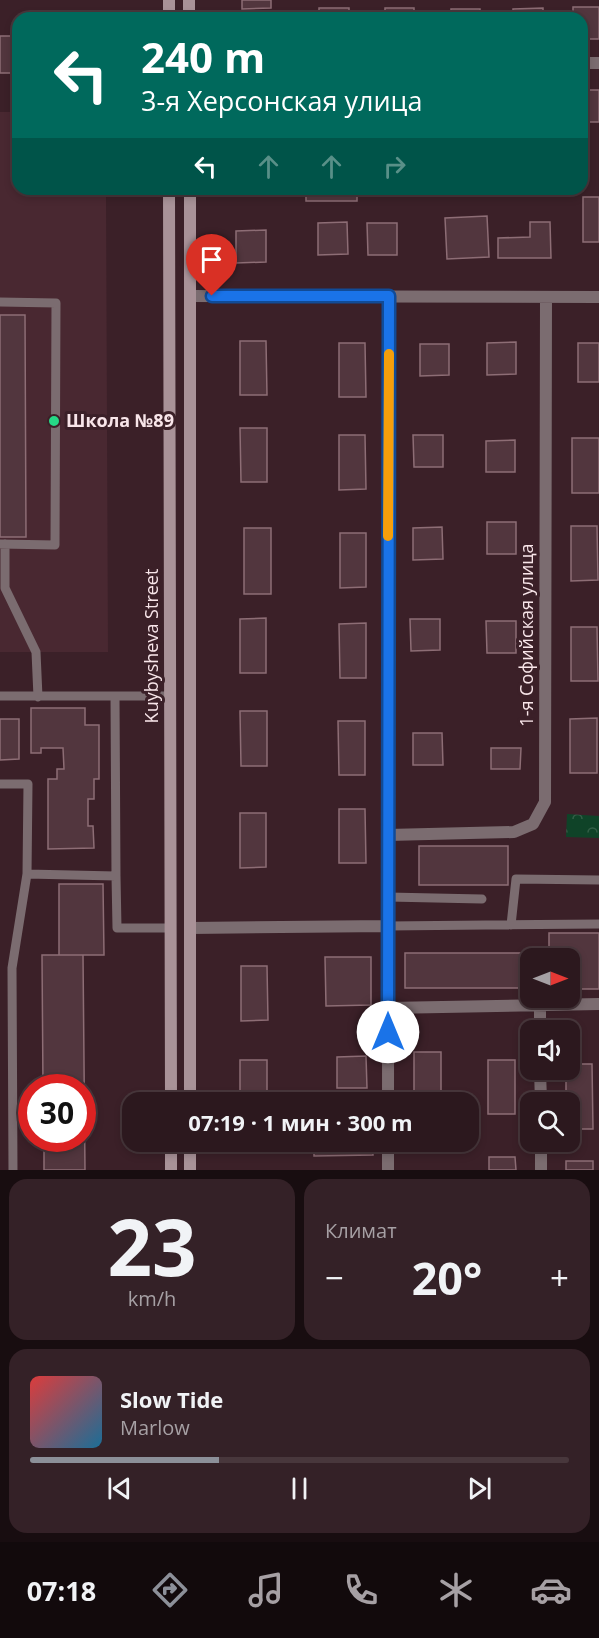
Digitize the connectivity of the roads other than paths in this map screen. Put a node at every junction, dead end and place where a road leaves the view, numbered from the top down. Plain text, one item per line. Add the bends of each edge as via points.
1 (169, 195) edge
2 (190, 195) edge
3 (169, 296) junction
4 (190, 296) junction
5 (389, 296) junction
6 (546, 297) junction
7 (599, 297) edge
8 (0, 302) edge
9 (3, 544) edge
10 (0, 696) edge
11 (115, 696) junction
12 (170, 696) junction
13 (190, 696) junction
14 (38, 697) junction
15 (0, 784) edge
16 (388, 835) junction
17 (27, 874) junction
18 (117, 876) junction
19 (599, 880) edge
20 (388, 897) junction
21 (482, 899) dead end
22 (599, 924) edge
23 (511, 925) junction
24 (388, 926) junction
25 (171, 928) junction
26 (190, 928) junction
27 (0, 968) edge
28 (12, 968) junction
29 (580, 1004) edge
30 (599, 1004) edge
31 (520, 1005) edge
32 (388, 1008) junction
33 (171, 1092) edge
34 (190, 1092) edge
35 (388, 1092) edge
36 (171, 1152) edge
37 (190, 1152) edge
38 (388, 1152) edge
39 (541, 1152) edge
40 (13, 1170) edge
41 (171, 1170) edge
42 (190, 1170) edge
43 (388, 1170) edge
44 (541, 1170) edge

1 - 3 main road, Kuybysheva Street
2 - 4 main road, Kuybysheva Street
3 - 4 main road
3 - 12 main road, Kuybysheva Street
4 - 5 street
4 - 13 main road, Kuybysheva Street
5 - 6 street
5 - 16 street
6 - 7 street
6 - 16 street, 1-я Софийская улица via 545,802 533,824 514,832
8 - 9 lane via 56,303 55,545
9 - 14 lane via 5,588 36,652
10 - 14 lane
11 - 12 lane
11 - 14 lane
11 - 18 lane
12 - 13 main road
12 - 25 main road, Kuybysheva Street
13 - 26 main road, Kuybysheva Street
15 - 17 lane via 28,784
16 - 20 street
17 - 18 lane
17 - 28 lane
18 - 25 lane via 117,928
19 - 23 lane via 516,879
20 - 21 lane
20 - 24 street
22 - 23 lane
23 - 24 lane
24 - 26 street
24 - 32 street
25 - 26 main road
25 - 33 main road, Kuybysheva Street
26 - 34 main road, Kuybysheva Street
27 - 28 lane
28 - 40 lane
29 - 30 street
31 - 32 street
32 - 35 street
36 - 41 main road
37 - 42 main road
38 - 43 street
39 - 44 street

